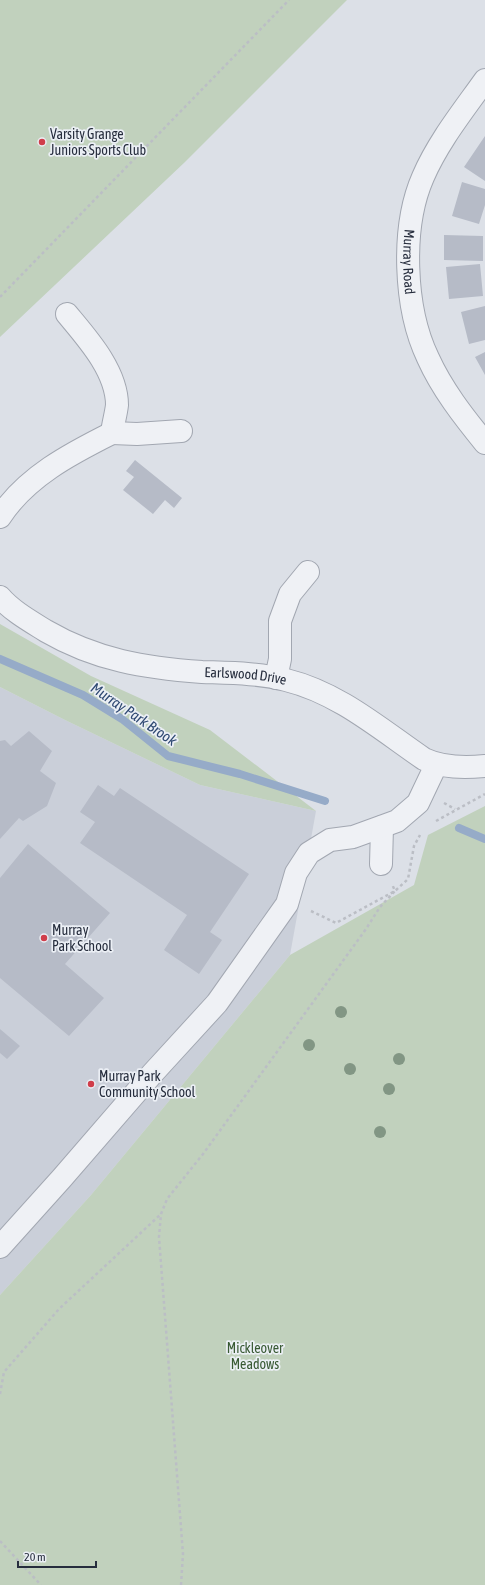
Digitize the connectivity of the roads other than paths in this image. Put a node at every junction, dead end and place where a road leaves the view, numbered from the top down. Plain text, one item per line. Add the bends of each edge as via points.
1 (485, 80) edge
2 (66, 314) dead end
3 (181, 430) dead end
4 (112, 433) junction
5 (485, 443) edge
6 (0, 517) edge
7 (308, 572) dead end
8 (0, 597) edge
9 (276, 678) junction
10 (436, 765) junction
11 (485, 766) edge
12 (382, 827) junction
13 (381, 864) road end
14 (0, 1247) edge

1 - 5 street, Murray Road via 445,136 422,177 413,213 408,265 415,317 427,356 444,386
2 - 4 street via 94,348 115,388 117,406
3 - 4 street via 137,434
4 - 6 street via 54,464 25,488
7 - 9 street via 290,594 280,621 280,659
8 - 9 street, Earlswood Drive via 21,615 55,636 88,652 122,662 168,669
9 - 10 street, Earlswood Drive via 307,686 330,696 424,760
10 - 11 street, Earlswood Drive via 468,768
10 - 12 street via 418,803 397,821
12 - 13 street
12 - 14 street via 354,837 330,840 309,853 296,873 287,904 217,1003

